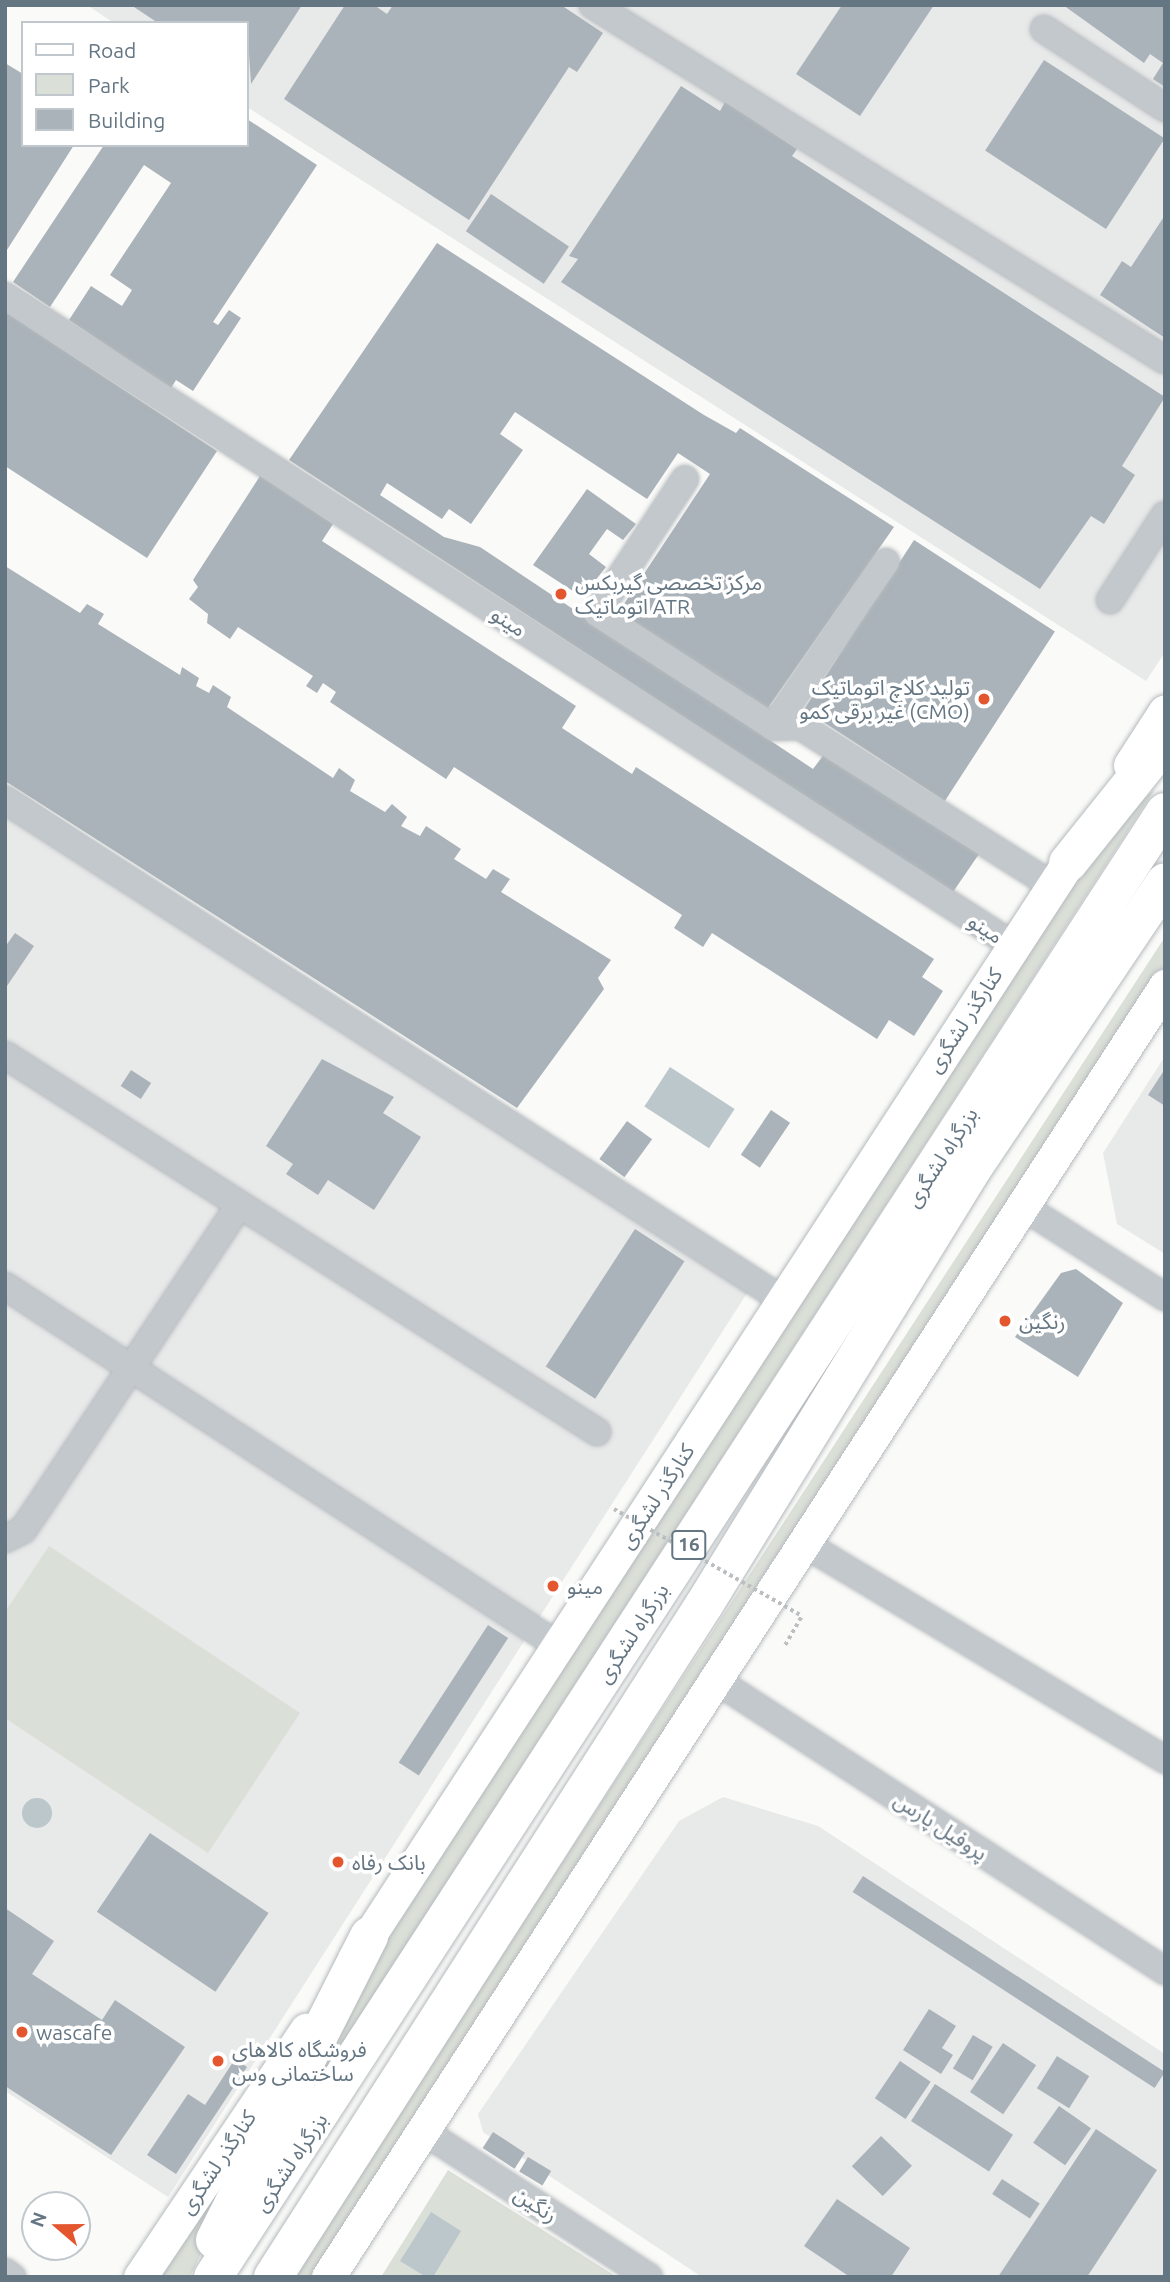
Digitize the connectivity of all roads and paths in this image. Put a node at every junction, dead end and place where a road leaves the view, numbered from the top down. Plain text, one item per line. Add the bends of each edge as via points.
1 (593, 5) edge
2 (1044, 29) dead end
3 (1165, 108) edge
4 (5, 296) edge
5 (1165, 360) edge
6 (685, 479) dead end
7 (1165, 515) edge
8 (886, 562) dead end
9 (1110, 600) dead end
10 (1165, 711) edge
11 (773, 727) junction
12 (1165, 742) edge
13 (5, 800) edge
14 (1165, 812) edge
15 (1060, 874) junction
16 (1165, 882) edge
17 (1013, 945) junction
18 (1165, 986) edge
19 (5, 1055) edge
20 (239, 1206) junction
21 (1022, 1206) junction
22 (5, 1286) edge
23 (1165, 1297) edge
24 (783, 1300) junction
25 (131, 1367) junction
26 (597, 1432) dead end
27 (614, 1509) dead end
28 (5, 1539) edge
29 (803, 1543) junction
30 (559, 1646) junction
31 (785, 1646) dead end
32 (717, 1681) junction
33 (1165, 1760) edge
34 (369, 1936) junction
35 (1165, 1971) edge
36 (423, 2131) junction
37 (5, 2272) edge
38 (12, 2277) edge
39 (141, 2277) edge
40 (197, 2277) edge
41 (213, 2277) edge
42 (273, 2277) edge
43 (328, 2277) edge
44 (649, 2277) edge

1 - 5 street
2 - 3 street
4 - 17 street, مینو
6 - 11 street via 597,614
7 - 9 street
8 - 11 street
10 - 15 main road, کنارگذر لشگری
11 - 15 street via 800,726
12 - 15 highway
13 - 24 street
14 - 41 highway, بزرگراه لشگری / 16
15 - 17 main road, کنارگذر لشگری
16 - 42 highway, بزرگراه لشگری / 16 via 972,1168 704,1605
17 - 24 main road, کنارگذر لشگری
18 - 21 main road
19 - 20 street
20 - 25 street
20 - 26 street
21 - 23 street
21 - 29 main road
22 - 25 street
24 - 30 main road, کنارگذر لشگری
25 - 28 street via 23,1530
25 - 30 street
27 - 31 path, bridge via 802,1616
29 - 32 main road
29 - 33 street
30 - 34 main road, کنارگذر لشگری
32 - 35 street, پروفیل پارس
32 - 36 main road
34 - 39 main road, کنارگذر لشگری
34 - 40 highway
36 - 43 main road
36 - 44 street, رنگین
37 - 38 street

